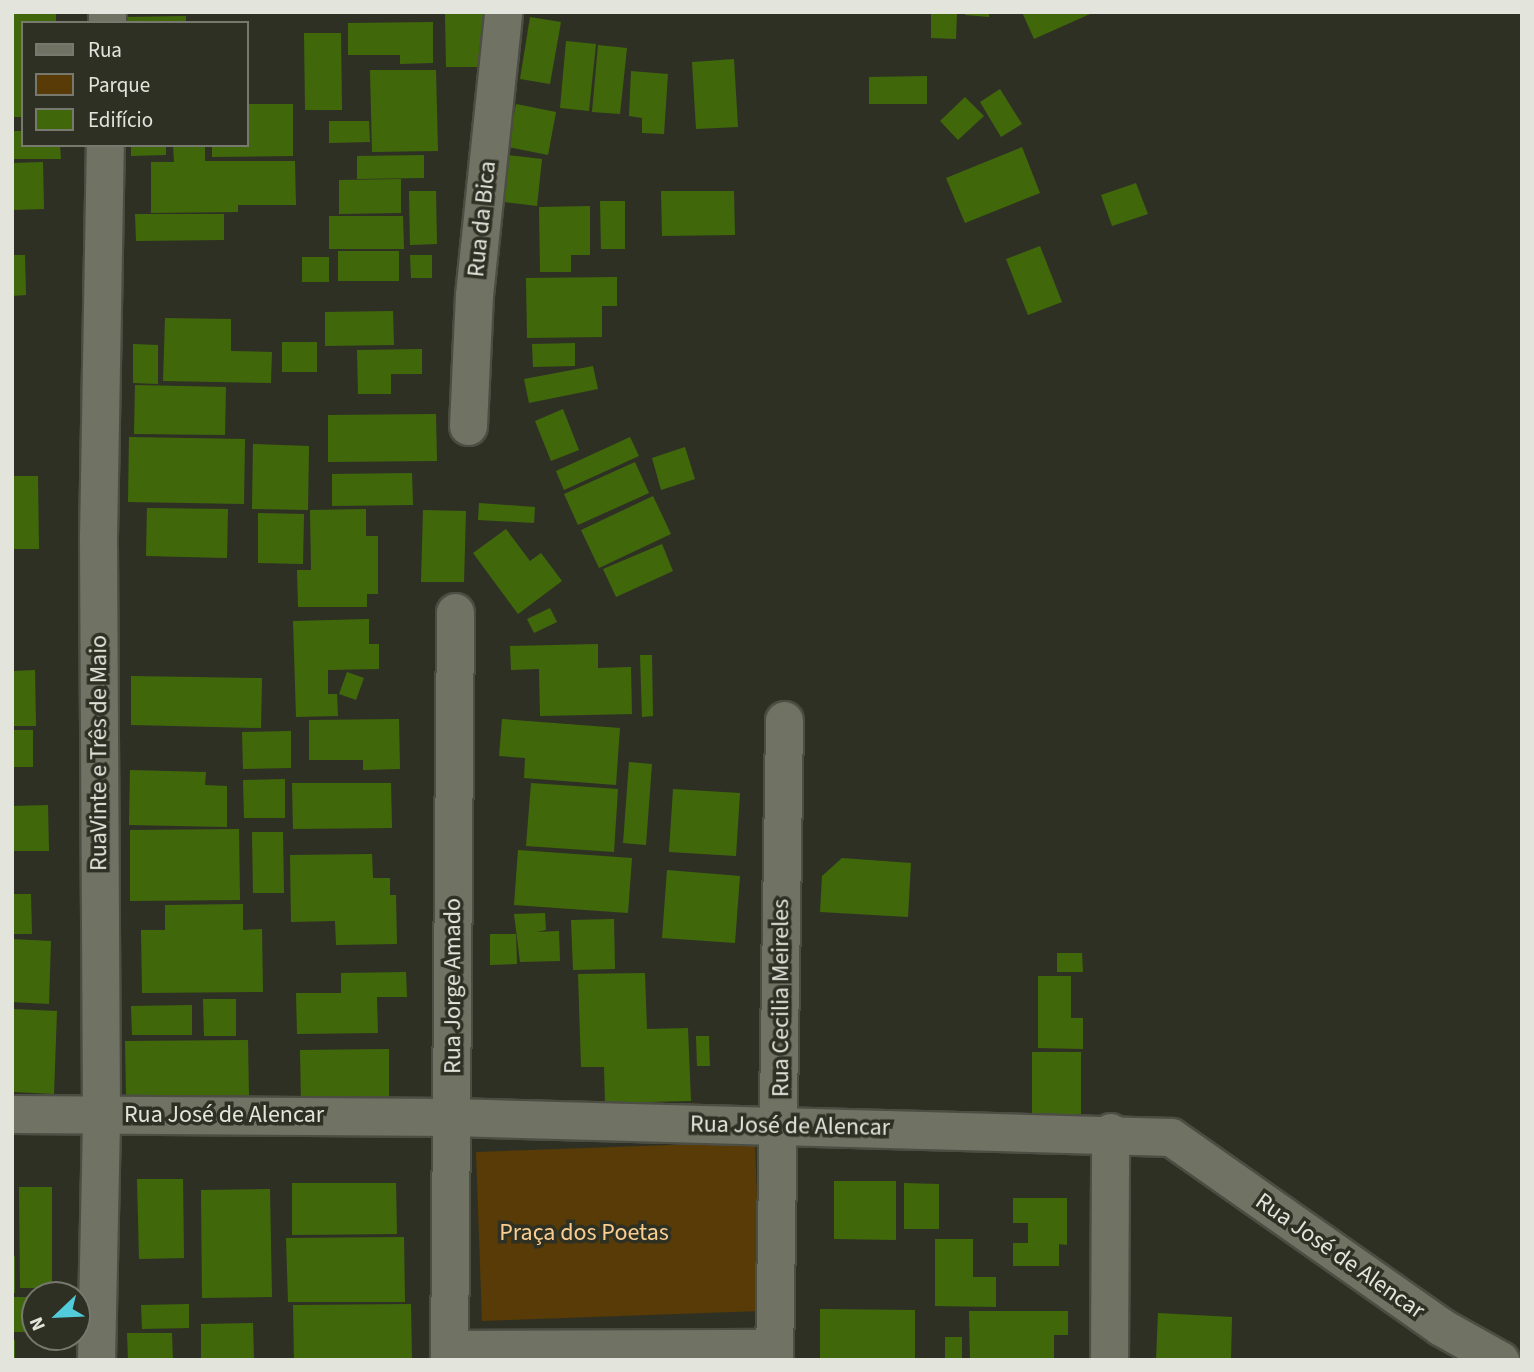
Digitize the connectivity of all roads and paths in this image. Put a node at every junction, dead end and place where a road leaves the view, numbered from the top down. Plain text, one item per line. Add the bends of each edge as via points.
1 (503, 12) edge
2 (105, 147) edge
3 (468, 426) dead end
4 (455, 612) dead end
5 (784, 720) dead end
6 (12, 1114) edge
7 (101, 1114) junction
8 (452, 1117) junction
9 (780, 1127) junction
10 (1110, 1132) junction
11 (1441, 1344) edge
12 (449, 1354) edge
13 (774, 1354) edge
14 (96, 1360) edge
15 (1109, 1360) edge
16 (1500, 1360) edge

1 - 3 street, Rua da Bica via 474,295
2 - 7 street, RuaVinte e Três de Maio via 98,537
4 - 8 street, Rua Jorge Amado
5 - 9 street, Rua Cecilia Meireles
6 - 7 street, Rua José de Alencar
7 - 8 street, Rua José de Alencar
7 - 14 street, RuaVinte e Três de Maio
8 - 9 street, Rua José de Alencar
8 - 12 street, Rua Jorge Amado
9 - 10 street, Rua José de Alencar
9 - 13 street, Rua Cecilia Meireles
10 - 11 street, Rua José de Alencar via 1171,1137
10 - 15 street
11 - 16 street, Rua José de Alencar
12 - 13 street

